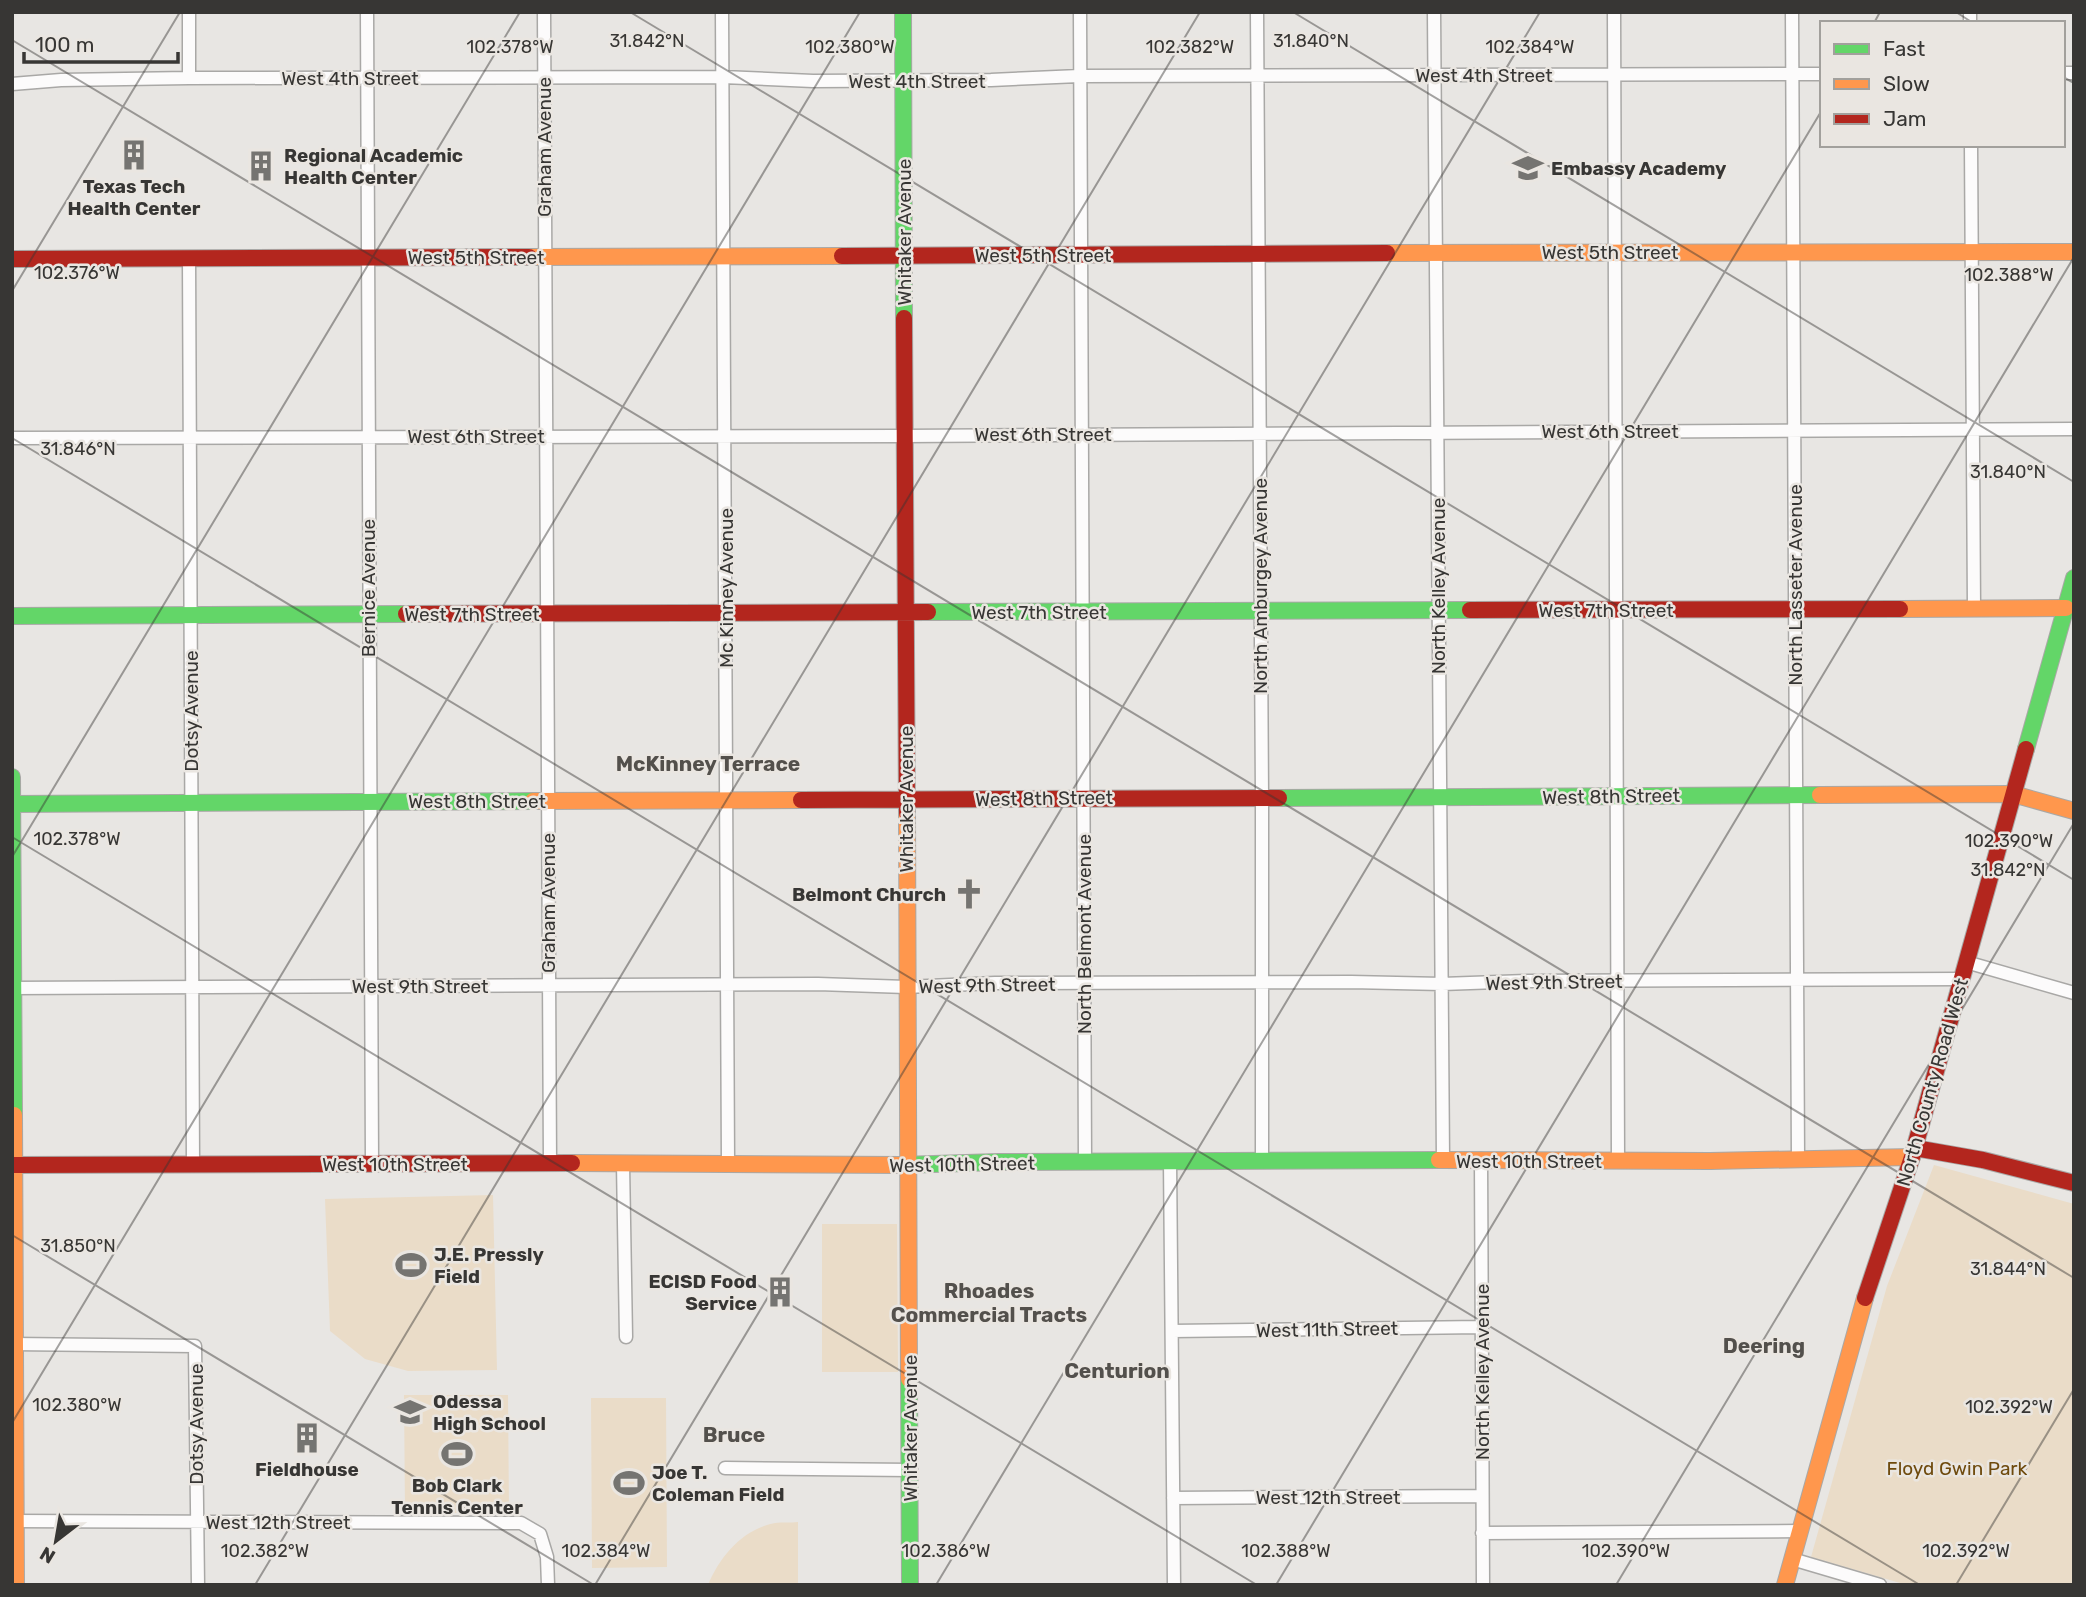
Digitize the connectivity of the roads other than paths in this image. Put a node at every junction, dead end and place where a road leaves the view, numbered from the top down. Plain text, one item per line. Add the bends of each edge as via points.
1 (189, 12) edge
2 (366, 12) edge
3 (544, 12) edge
4 (722, 12) edge
5 (903, 12) edge
6 (1080, 12) edge
7 (1257, 12) edge
8 (1434, 12) edge
9 (1614, 12) edge
10 (1792, 12) edge
11 (1615, 74) junction
12 (1792, 74) junction
13 (1820, 74) edge
14 (1258, 75) junction
15 (1435, 75) junction
16 (1079, 76) junction
17 (544, 77) junction
18 (723, 77) junction
19 (189, 78) junction
20 (367, 78) junction
21 (903, 80) junction
22 (12, 84) edge
23 (1971, 147) edge
24 (1793, 251) junction
25 (1971, 251) junction
26 (1615, 252) junction
27 (2074, 252) edge
28 (1436, 253) junction
29 (1080, 254) junction
30 (1258, 254) junction
31 (724, 256) junction
32 (367, 257) junction
33 (545, 257) junction
34 (904, 257) junction
35 (189, 258) junction
36 (12, 259) edge
37 (1973, 429) junction
38 (2074, 429) edge
39 (1794, 430) junction
40 (1616, 431) junction
41 (1437, 432) junction
42 (1259, 433) junction
43 (1081, 434) junction
44 (725, 435) junction
45 (546, 436) junction
46 (905, 436) junction
47 (368, 437) junction
48 (12, 438) edge
49 (190, 438) junction
50 (2074, 579) edge
51 (1974, 608) junction
52 (1795, 609) junction
53 (1438, 610) junction
54 (1617, 610) junction
55 (1259, 611) junction
56 (1082, 612) junction
57 (2068, 612) edge
58 (726, 613) junction
59 (368, 614) junction
60 (547, 614) junction
61 (905, 614) junction
62 (191, 615) junction
63 (12, 616) edge
64 (12, 777) edge
65 (2013, 794) junction
66 (1617, 795) junction
67 (1439, 796) junction
68 (1797, 796) junction
69 (1262, 797) junction
70 (1084, 798) junction
71 (906, 799) junction
72 (727, 800) junction
73 (547, 801) junction
74 (369, 802) junction
75 (191, 803) junction
76 (12, 804) edge
77 (2074, 811) edge
78 (1966, 962) junction
79 (1962, 979) junction
80 (1797, 980) junction
81 (1617, 981) junction
82 (1261, 982) junction
83 (1084, 983) junction
84 (1442, 984) junction
85 (548, 985) junction
86 (727, 985) junction
87 (370, 986) junction
88 (192, 987) junction
89 (906, 987) junction
90 (13, 988) edge
91 (2074, 993) edge
92 (1913, 1153) junction
93 (1798, 1158) junction
94 (1481, 1159) junction
95 (1262, 1160) junction
96 (1443, 1160) junction
97 (1085, 1161) junction
98 (1171, 1161) junction
99 (1618, 1161) junction
100 (728, 1163) junction
101 (372, 1164) junction
102 (550, 1164) junction
103 (623, 1164) junction
104 (13, 1165) edge
105 (193, 1165) junction
106 (908, 1165) junction
107 (2074, 1182) edge
108 (1481, 1327) junction
109 (1172, 1331) junction
110 (626, 1337) dead end
111 (14, 1344) edge
112 (725, 1468) dead end
113 (911, 1470) junction
114 (1482, 1496) junction
115 (1173, 1497) junction
116 (14, 1521) edge
117 (196, 1522) junction
118 (1800, 1531) junction
119 (1482, 1533) junction
120 (1792, 1559) junction
121 (16, 1585) edge
122 (198, 1585) edge
123 (548, 1585) edge
124 (910, 1585) edge
125 (1174, 1585) edge
126 (1483, 1585) edge
127 (1785, 1585) edge
128 (1880, 1585) edge

1 - 19 street
2 - 20 street, Bernice Avenue
3 - 17 street, Graham Avenue
4 - 18 street, Mc Kinney Avenue
5 - 21 street, Whitaker Avenue
6 - 16 street, North Belmont Avenue
7 - 14 street, North Amburgey Avenue
8 - 15 street, North Kelley Avenue
9 - 11 street
10 - 12 street, North Lasseter Avenue
11 - 12 street, West 4th Street
11 - 15 street, West 4th Street
11 - 26 street
12 - 13 street, West 4th Street
12 - 24 street, North Lasseter Avenue
14 - 15 street, West 4th Street
14 - 16 street, West 4th Street
14 - 30 street, North Amburgey Avenue
15 - 28 street, North Kelley Avenue
16 - 21 street, West 4th Street
16 - 29 street, North Belmont Avenue
17 - 18 street, West 4th Street
17 - 20 street, West 4th Street
17 - 33 street, Graham Avenue
18 - 21 street, West 4th Street
18 - 31 street, Mc Kinney Avenue
19 - 20 street, West 4th Street
19 - 22 street, West 4th Street
20 - 32 street, Bernice Avenue
21 - 34 street, Whitaker Avenue
23 - 25 street
24 - 25 street, West 5th Street
24 - 26 street, West 5th Street
24 - 39 street, North Lasseter Avenue
25 - 27 street, West 5th Street
25 - 37 street
26 - 28 street, West 5th Street
26 - 40 street
28 - 30 street, West 5th Street
28 - 41 street, North Kelley Avenue
29 - 30 street, West 5th Street
29 - 34 street, West 5th Street
29 - 43 street, North Belmont Avenue
30 - 42 street, North Amburgey Avenue
31 - 33 street, West 5th Street
31 - 34 street, West 5th Street
31 - 44 street, Mc Kinney Avenue
32 - 33 street, West 5th Street
32 - 35 street, West 5th Street
32 - 47 street, Bernice Avenue
33 - 45 street, Graham Avenue
34 - 46 street, Whitaker Avenue
35 - 36 street, West 5th Street
35 - 49 street, Dotsy Avenue
37 - 38 street, West 6th Street
37 - 39 street, West 6th Street
37 - 51 street
39 - 40 street, West 6th Street
39 - 52 street, North Lasseter Avenue
40 - 41 street, West 6th Street
40 - 54 street
41 - 42 street, West 6th Street
41 - 53 street, North Kelley Avenue
42 - 43 street, West 6th Street
42 - 55 street, North Amburgey Avenue
43 - 46 street, West 6th Street
43 - 56 street, North Belmont Avenue
44 - 45 street, West 6th Street
44 - 46 street, West 6th Street
44 - 58 street, Mc Kinney Avenue
45 - 47 street, West 6th Street
45 - 60 street, Graham Avenue
46 - 61 street, Whitaker Avenue
47 - 49 street, West 6th Street
47 - 59 street, Bernice Avenue
48 - 49 street, West 6th Street
49 - 62 street, Dotsy Avenue
50 - 57 street, North County Road West
51 - 52 street, West 7th Street
51 - 57 street, West 7th Street
52 - 54 street, West 7th Street
52 - 68 street, North Lasseter Avenue
53 - 54 street, West 7th Street
53 - 55 street, West 7th Street
53 - 67 street, North Kelley Avenue
54 - 66 street
55 - 56 street, West 7th Street
55 - 69 street, North Amburgey Avenue
56 - 61 street, West 7th Street
56 - 70 street, North Belmont Avenue
57 - 65 street, North County Road West
58 - 60 street, West 7th Street
58 - 61 street, West 7th Street
58 - 72 street, Mc Kinney Avenue
59 - 60 street, West 7th Street
59 - 62 street, West 7th Street
59 - 74 street, Bernice Avenue
60 - 73 street, Graham Avenue
61 - 71 street, Whitaker Avenue
62 - 63 street, West 7th Street
62 - 75 street, Dotsy Avenue
64 - 76 street
65 - 68 street, West 8th Street
65 - 77 street, West 8th Street
65 - 78 street, North County Road West
66 - 67 street, West 8th Street
66 - 68 street, West 8th Street
66 - 81 street
67 - 69 street, West 8th Street
67 - 84 street, North Kelley Avenue
68 - 80 street, North Lasseter Avenue
69 - 70 street, West 8th Street
69 - 82 street, North Amburgey Avenue
70 - 71 street, West 8th Street
70 - 83 street, North Belmont Avenue
71 - 72 street, West 8th Street
71 - 89 street, Whitaker Avenue
72 - 73 street, West 8th Street
72 - 86 street, Mc Kinney Avenue
73 - 74 street, West 8th Street
73 - 85 street, Graham Avenue
74 - 75 street, West 8th Street
74 - 87 street, Bernice Avenue
75 - 76 street, West 8th Street
75 - 88 street, Dotsy Avenue
76 - 90 street
78 - 79 street, North County Road West
78 - 91 street
79 - 80 street, West 9th Street
79 - 92 street, North County Road West
80 - 81 street, West 9th Street
80 - 93 street, North Lasseter Avenue
81 - 84 street, West 9th Street
81 - 99 street
82 - 83 street, West 9th Street
82 - 84 street, West 9th Street
82 - 95 street, North Amburgey Avenue
83 - 89 street, West 9th Street
83 - 97 street, North Belmont Avenue
84 - 96 street, North Kelley Avenue
85 - 86 street, West 9th Street
85 - 87 street, West 9th Street
85 - 102 street, Graham Avenue
86 - 89 street, West 9th Street
86 - 100 street, Mc Kinney Avenue
87 - 88 street, West 9th Street
87 - 101 street, Bernice Avenue
88 - 90 street, West 9th Street
88 - 105 street, Dotsy Avenue
89 - 106 street, Whitaker Avenue
90 - 104 street
92 - 93 street, West 10th Street
92 - 107 street, West 10th Street via 1983,1160
92 - 118 street, North County Road West via 1869,1283
93 - 99 street, West 10th Street
94 - 96 street, West 10th Street
94 - 99 street, West 10th Street
94 - 108 street, North Kelley Avenue
95 - 96 street, West 10th Street
95 - 98 street, West 10th Street
97 - 98 street, West 10th Street
97 - 106 street, West 10th Street
98 - 109 street
100 - 103 street, West 10th Street
100 - 106 street, West 10th Street
101 - 102 street, West 10th Street
101 - 105 street, West 10th Street
102 - 103 street, West 10th Street
103 - 110 street
104 - 105 street, West 10th Street
104 - 111 street
106 - 113 street, Whitaker Avenue
108 - 109 street, West 11th Street
108 - 114 street, North Kelley Avenue
109 - 115 street
111 - 116 street
111 - 117 street, Dotsy Avenue via 195,1346
112 - 113 street
113 - 124 street, Whitaker Avenue
114 - 115 street, West 12th Street
114 - 119 street, North Kelley Avenue
115 - 125 street
116 - 117 street, West 12th Street
116 - 121 street
117 - 122 street, Dotsy Avenue
117 - 123 street, West 12th Street via 521,1523 540,1534
118 - 119 street
118 - 120 street, North County Road West
119 - 126 street, North Kelley Avenue
120 - 127 street, North County Road West
120 - 128 street

